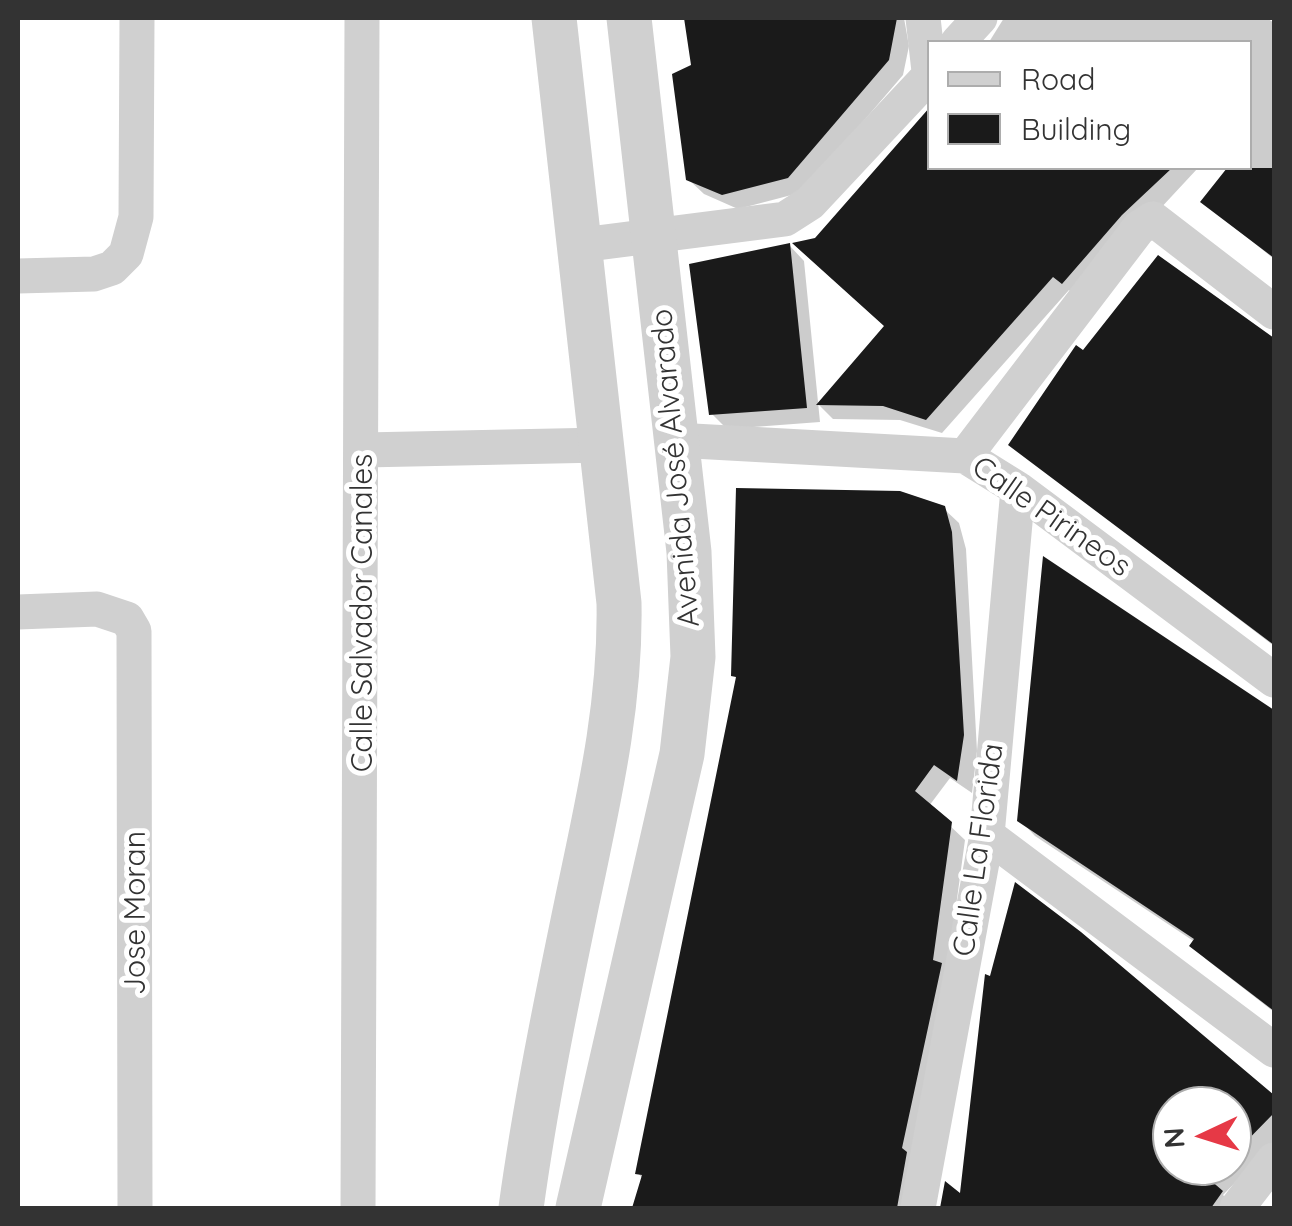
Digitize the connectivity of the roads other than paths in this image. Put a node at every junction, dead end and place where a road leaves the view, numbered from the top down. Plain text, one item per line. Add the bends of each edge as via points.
1 (138, 18) edge
2 (362, 18) edge
3 (554, 18) edge
4 (629, 18) edge
5 (923, 18) edge
6 (980, 18) edge
7 (960, 40) edge
8 (927, 50) edge
9 (927, 77) edge
10 (654, 238) junction
11 (581, 245) junction
12 (18, 276) edge
13 (1274, 312) edge
14 (674, 440) junction
15 (602, 445) junction
16 (364, 450) junction
17 (965, 456) junction
18 (1018, 489) junction
19 (18, 612) edge
20 (1274, 680) edge
21 (986, 835) junction
22 (1274, 1050) edge
23 (1274, 1160) edge
24 (135, 1208) edge
25 (358, 1208) edge
26 (521, 1208) edge
27 (578, 1208) edge
28 (918, 1208) edge
29 (1237, 1208) edge

1 - 12 street via 136,217 126,254 94,274
2 - 16 street, Calle Salvador Canales
3 - 11 street
4 - 10 street, Avenida José Alvarado
5 - 8 street
6 - 7 street
9 - 10 street via 810,203 785,220
10 - 11 street
10 - 14 street, Avenida José Alvarado
11 - 15 street
13 - 17 street via 1153,219 1139,228
14 - 17 street, Calle Pirineos
14 - 27 street, Avenida José Alvarado via 690,571 691,691
15 - 16 street
15 - 26 street via 619,602 614,726
16 - 25 street, Calle Salvador Canales
17 - 18 street, Calle Pirineos
18 - 20 street, Calle Pirineos
18 - 21 street, Calle La Florida
19 - 24 street, Jose Moran via 97,609 127,619 136,648
21 - 22 street
21 - 28 street, Calle La Florida
23 - 29 street

